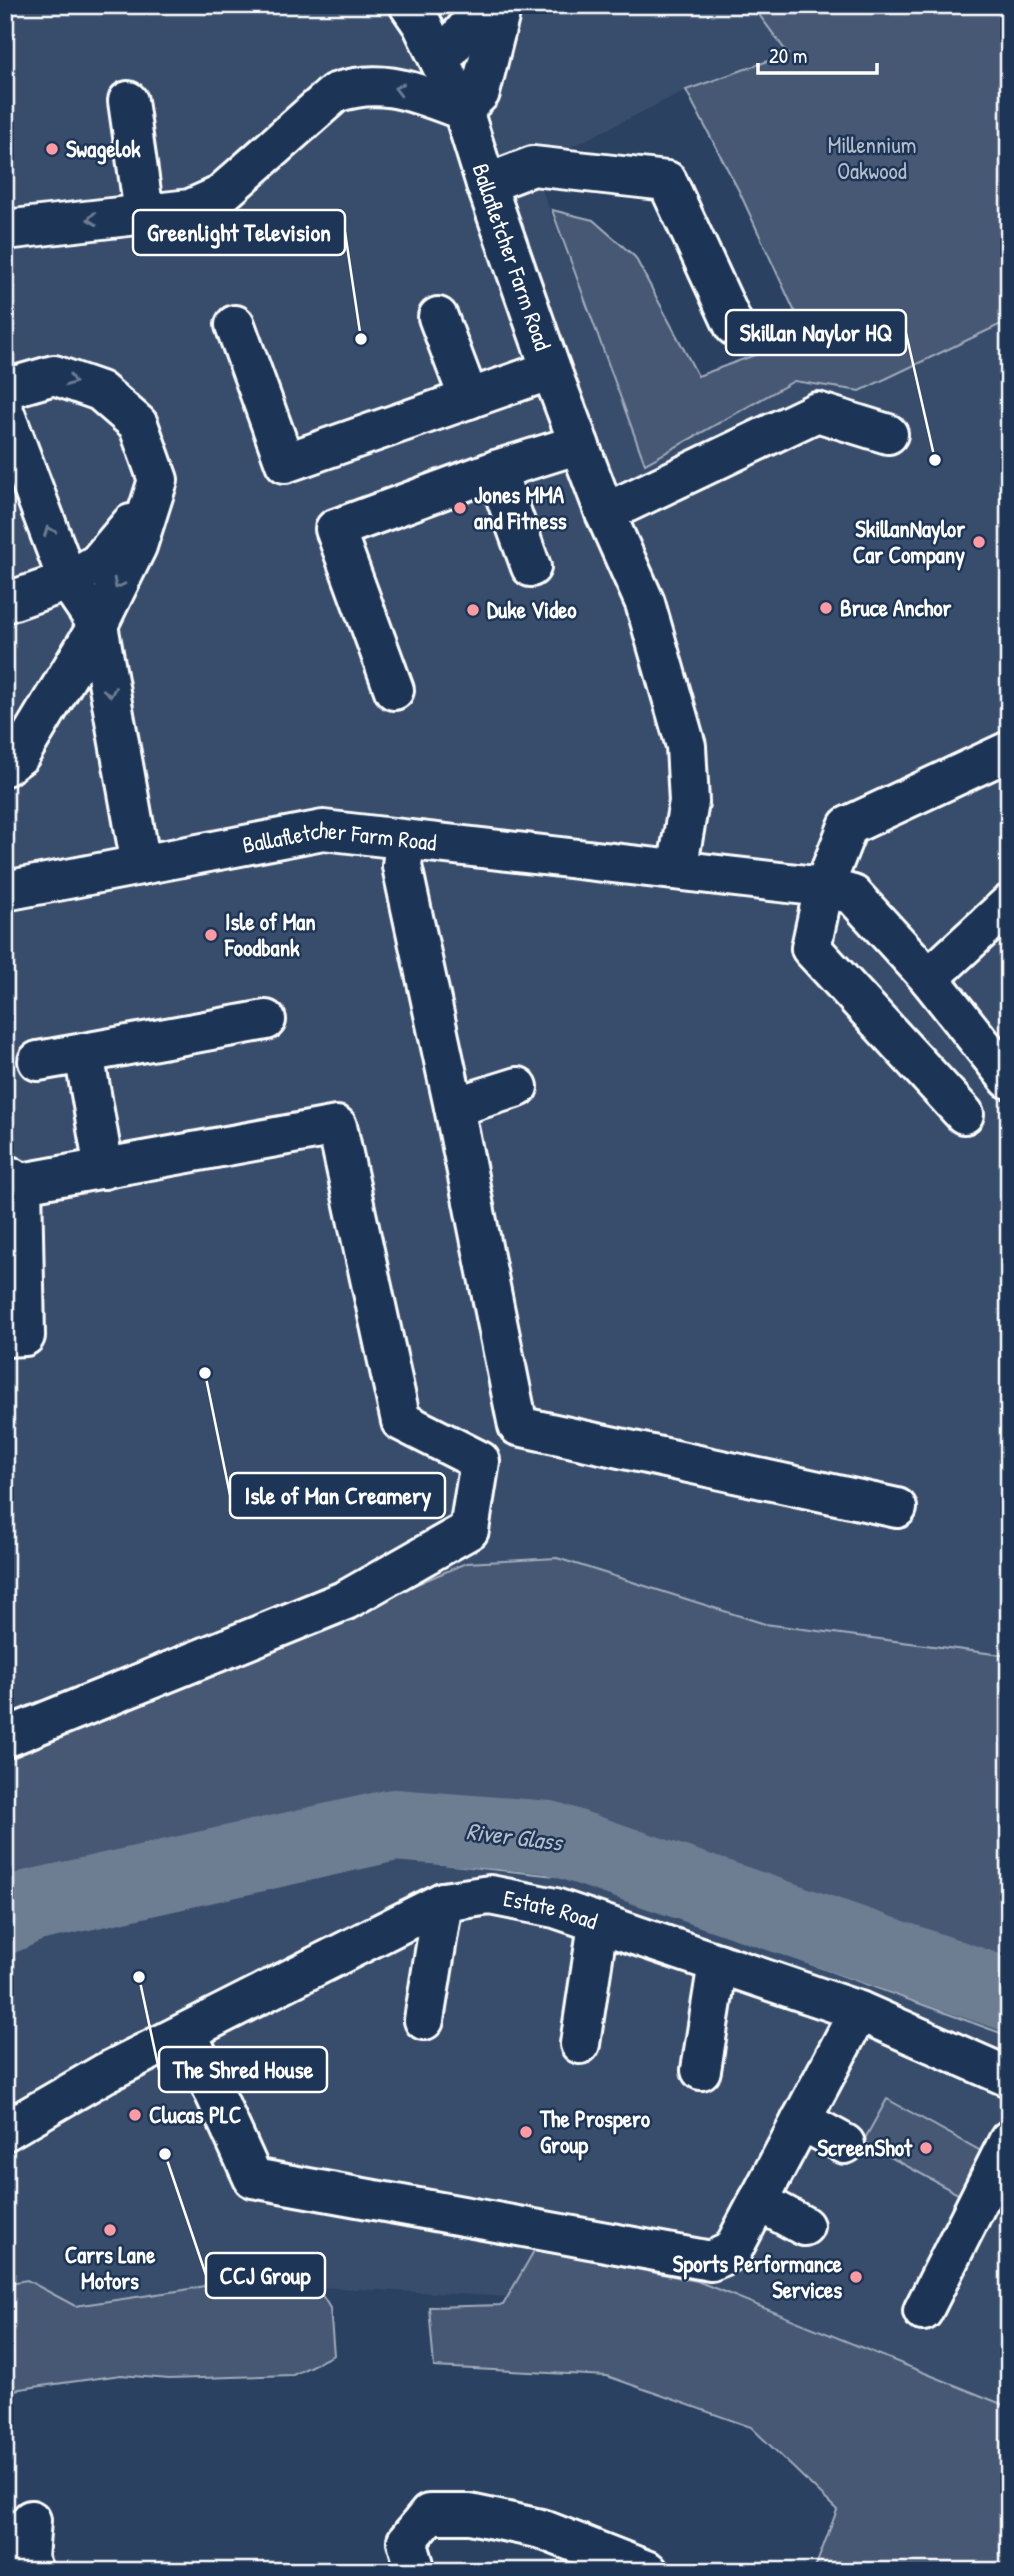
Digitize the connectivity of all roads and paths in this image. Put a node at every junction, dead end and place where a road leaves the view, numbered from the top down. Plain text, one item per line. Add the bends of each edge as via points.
1 (409, 5) edge
2 (475, 5) edge
3 (502, 5) edge
4 (440, 61) junction
5 (128, 100) dead end
6 (463, 110) junction
7 (486, 184) junction
8 (144, 213) junction
9 (5, 229) edge
10 (438, 317) dead end
11 (235, 326) dead end
12 (734, 326) dead end
13 (551, 370) junction
14 (5, 389) edge
15 (468, 399) junction
16 (5, 415) edge
17 (888, 434) dead end
18 (579, 444) junction
19 (496, 470) junction
20 (158, 480) junction
21 (605, 513) junction
22 (531, 567) dead end
23 (68, 581) junction
24 (5, 603) edge
25 (99, 625) junction
26 (394, 690) dead end
27 (1009, 751) edge
28 (5, 766) edge
29 (405, 840) junction
30 (141, 865) junction
31 (677, 870) junction
32 (5, 891) edge
33 (839, 891) junction
34 (1009, 904) edge
35 (929, 978) junction
36 (266, 1020) dead end
37 (83, 1053) junction
38 (38, 1061) dead end
39 (1009, 1079) edge
40 (518, 1087) dead end
41 (454, 1107) junction
42 (964, 1114) dead end
43 (104, 1169) junction
44 (14, 1178) edge
45 (5, 1337) edge
46 (897, 1508) dead end
47 (5, 1738) edge
48 (443, 1902) junction
49 (598, 1924) junction
50 (718, 1963) junction
51 (859, 2011) junction
52 (424, 2020) dead end
53 (187, 2032) junction
54 (580, 2044) dead end
55 (701, 2070) dead end
56 (1009, 2077) edge
57 (801, 2120) junction
58 (5, 2130) edge
59 (1009, 2140) edge
60 (845, 2144) dead end
61 (758, 2201) junction
62 (804, 2226) dead end
63 (923, 2311) dead end
64 (31, 2520) dead end
65 (22, 2563) edge
66 (416, 2571) edge
67 (648, 2571) edge

1 - 4 street, Ballafletcher Farm Road
2 - 4 street via 471,23
3 - 6 street via 480,93
4 - 6 street, Ballafletcher Farm Road
5 - 8 street
6 - 7 street, Ballafletcher Farm Road
6 -> 8 street via 394,86 354,87 335,93 219,196 190,209
7 - 12 street via 533,166 667,181
7 - 13 street, Ballafletcher Farm Road
8 -> 9 street
10 - 15 street
11 - 15 street via 285,463
13 - 15 street
13 - 18 street, Ballafletcher Farm Road
14 -> 20 street via 54,375 100,391 138,424
23 -> 16 street
17 - 21 street via 817,412
18 - 19 street
18 - 21 street, Ballafletcher Farm Road
19 - 22 street
19 - 26 street via 335,528
20 - 23 street via 128,530 98,563
20 -> 25 street via 137,546
21 - 31 street, Ballafletcher Farm Road via 645,603 686,746 689,802
23 - 24 street
23 - 25 street
25 - 28 street via 20,755
25 -> 30 street
27 - 33 street via 848,826
29 - 30 street, Ballafletcher Farm Road via 323,830
29 - 31 street, Ballafletcher Farm Road
29 - 41 street via 402,866
30 - 32 street, Ballafletcher Farm Road
31 - 33 street, Ballafletcher Farm Road
33 - 35 street
33 - 42 street via 811,948
34 - 35 street
35 - 39 street
36 - 37 street
37 - 38 street
37 - 43 street
40 - 41 street
41 - 46 street via 518,1426
43 - 44 street
43 - 47 street via 337,1126 401,1421 480,1461 469,1530 346,1600
44 - 45 street via 25,1336
48 - 49 street, Estate Road via 490,1895 555,1908
48 - 52 street
48 - 53 street, Estate Road
49 - 50 street, Estate Road
49 - 54 street
50 - 51 street, Estate Road
50 - 55 street
51 - 56 street, Estate Road
51 - 57 street
53 - 58 street, Estate Road
53 - 61 street via 253,2178 711,2260 732,2251
57 - 60 street
57 - 61 street
59 - 63 street
61 - 62 street
64 - 65 street
66 - 67 street via 407,2541 429,2514 470,2514 541,2529

